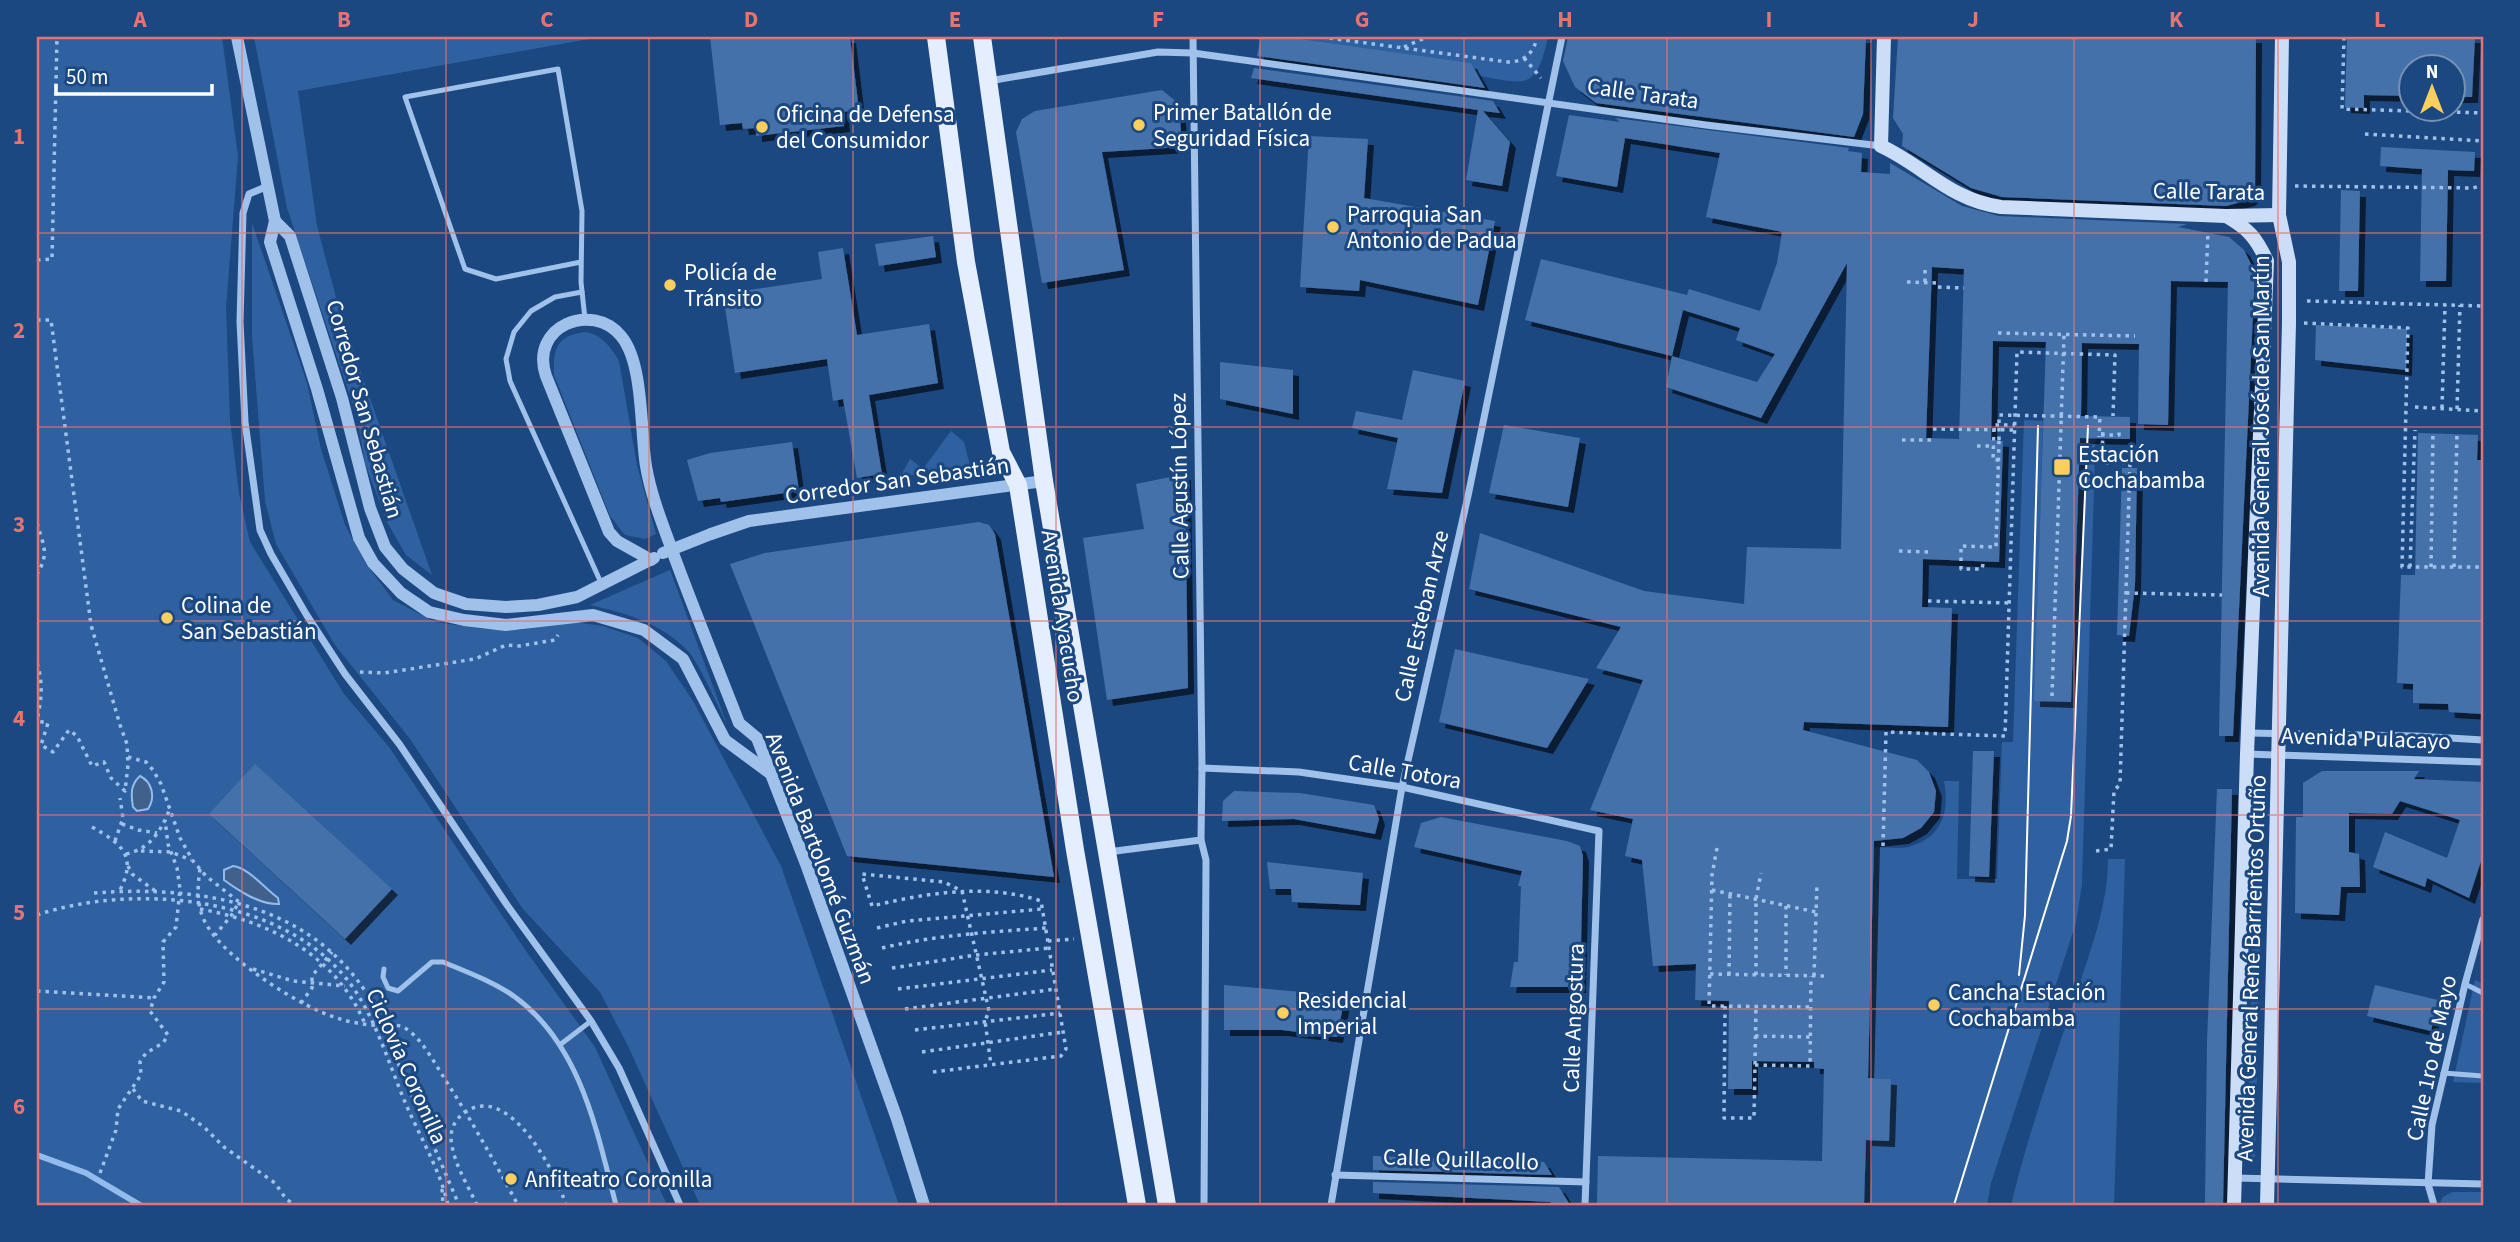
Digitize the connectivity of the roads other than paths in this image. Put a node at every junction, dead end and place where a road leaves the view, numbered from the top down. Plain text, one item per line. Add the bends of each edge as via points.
1 (237, 37) edge
2 (936, 37) edge
3 (982, 37) edge
4 (1193, 37) edge
5 (1562, 37) edge
6 (1884, 37) edge
7 (2282, 37) edge
8 (1193, 53) junction
9 (988, 81) junction
10 (1549, 102) junction
11 (1881, 146) junction
12 (268, 186) junction
13 (2279, 215) junction
14 (2226, 216) junction
15 (275, 221) junction
16 (581, 262) junction
17 (582, 292) junction
18 (586, 321) junction
19 (1044, 481) junction
20 (1018, 485) junction
21 (651, 560) junction
22 (603, 585) junction
23 (2249, 733) junction
24 (2280, 733) junction
25 (2483, 740) edge
26 (2247, 754) junction
27 (2280, 754) junction
28 (2483, 762) edge
29 (1202, 768) junction
30 (771, 774) junction
31 (1402, 787) junction
32 (1599, 831) joint
33 (1201, 841) junction
34 (1106, 852) junction
35 (2483, 919) edge
36 (384, 969) dead end
37 (2465, 984) junction
38 (2483, 993) edge
39 (591, 1021) junction
40 (561, 1044) junction
41 (2443, 1073) junction
42 (2483, 1076) edge
43 (1335, 1175) junction
44 (2235, 1178) junction
45 (2267, 1179) junction
46 (1586, 1182) junction
47 (2427, 1184) junction
48 (2483, 1184) edge
49 (616, 1205) edge
50 (680, 1205) edge
51 (924, 1205) edge
52 (1137, 1205) edge
53 (1167, 1205) edge
54 (1204, 1205) edge
55 (1331, 1205) edge
56 (1585, 1205) edge
57 (2234, 1205) edge
58 (2267, 1205) edge
59 (2434, 1205) edge

1 - 12 street, Corredor San Sebastián
2 - 20 main road, Avenida Ayacucho via 968,275 1002,452
3 - 9 main road, Avenida Ayacucho
4 - 8 street, Calle Agustín López
5 - 10 street, Calle Esteban Arze
6 - 11 main road
7 - 13 main road, Avenida General José de San Martín
8 - 9 street, Calle Tarata via 1158,52
8 - 10 street, Calle Tarata
8 - 29 street, Calle Agustín López
9 - 19 main road, Avenida Ayacucho
10 - 11 street, Calle Tarata
10 - 31 street, Calle Esteban Arze
11 - 14 main road, Calle Tarata via 1957,195 1981,204
12 - 15 street, Corredor San Sebastián
12 - 39 street via 250,194 243,213 240,322 245,422 260,530 345,674 400,745
13 - 14 main road, Calle Tarata
13 - 24 main road, Avenida General José de San Martín via 2289,262
14 - 23 main road, Avenida General José de San Martín via 2256,239 2267,261
15 - 22 street, Corredor San Sebastián via 290,236 342,398 370,508 385,547 403,569 434,593 466,604 538,605 577,597
15 - 30 street, Corredor San Sebastián via 270,242 355,526 373,563 401,593 429,612 506,625 593,615 644,631 683,659 725,740
16 - 16 lane via 582,211 558,69 405,97 465,269 496,279
16 - 17 lane
17 - 18 lane
17 - 22 lane via 555,297 531,311 514,332 506,359 510,381
18 - 21 street via 553,331 542,363 609,532
18 - 30 street, Avenida Bartolomé Guzmán via 608,325 622,336 634,360 646,468 662,522 739,723 757,738
19 - 20 street, Corredor San Sebastián
19 - 34 main road, Avenida Ayacucho
20 - 21 street, Corredor San Sebastián, bridge via 749,521
20 - 52 main road, Avenida Ayacucho
21 - 22 street, Corredor San Sebastián
23 - 24 street, Avenida Pulacayo
23 - 26 main road, Avenida General René Barrientos Ortuño
24 - 25 street, Avenida Pulacayo
24 - 27 main road, Avenida General René Barrientos Ortuño
26 - 27 street, Avenida Pulacayo
26 - 44 main road, Avenida General René Barrientos Ortuño
27 - 28 street, Avenida Pulacayo
27 - 45 main road, Avenida General René Barrientos Ortuño
29 - 31 street, Calle Totora via 1299,772
29 - 33 street, Calle Agustín López
30 - 51 street, Avenida Bartolomé Guzmán
31 - 32 street, Calle Totora
31 - 43 street, Calle Esteban Arze
32 - 46 street, Calle Angostura
33 - 34 street
33 - 54 street, Calle Agustín López via 1206,860
34 - 53 main road, Avenida Ayacucho
35 - 37 street, Calle 1ro de Mayo
36 - 40 lane via 388,988 398,991 432,962 443,962 515,997
37 - 38 lane
37 - 41 street, Calle 1ro de Mayo
39 - 40 lane
39 - 50 street via 619,1068
40 - 49 lane via 594,1121
41 - 42 lane
41 - 47 street, Calle 1ro de Mayo
43 - 46 street, Calle Quillacollo
43 - 55 street, Calle Esteban Arze
44 - 45 street
44 - 57 main road, Avenida General René Barrientos Ortuño
45 - 47 street
45 - 58 main road, Avenida General René Barrientos Ortuño
46 - 56 street, Calle Angostura
47 - 48 street
47 - 59 street, Calle 1ro de Mayo

